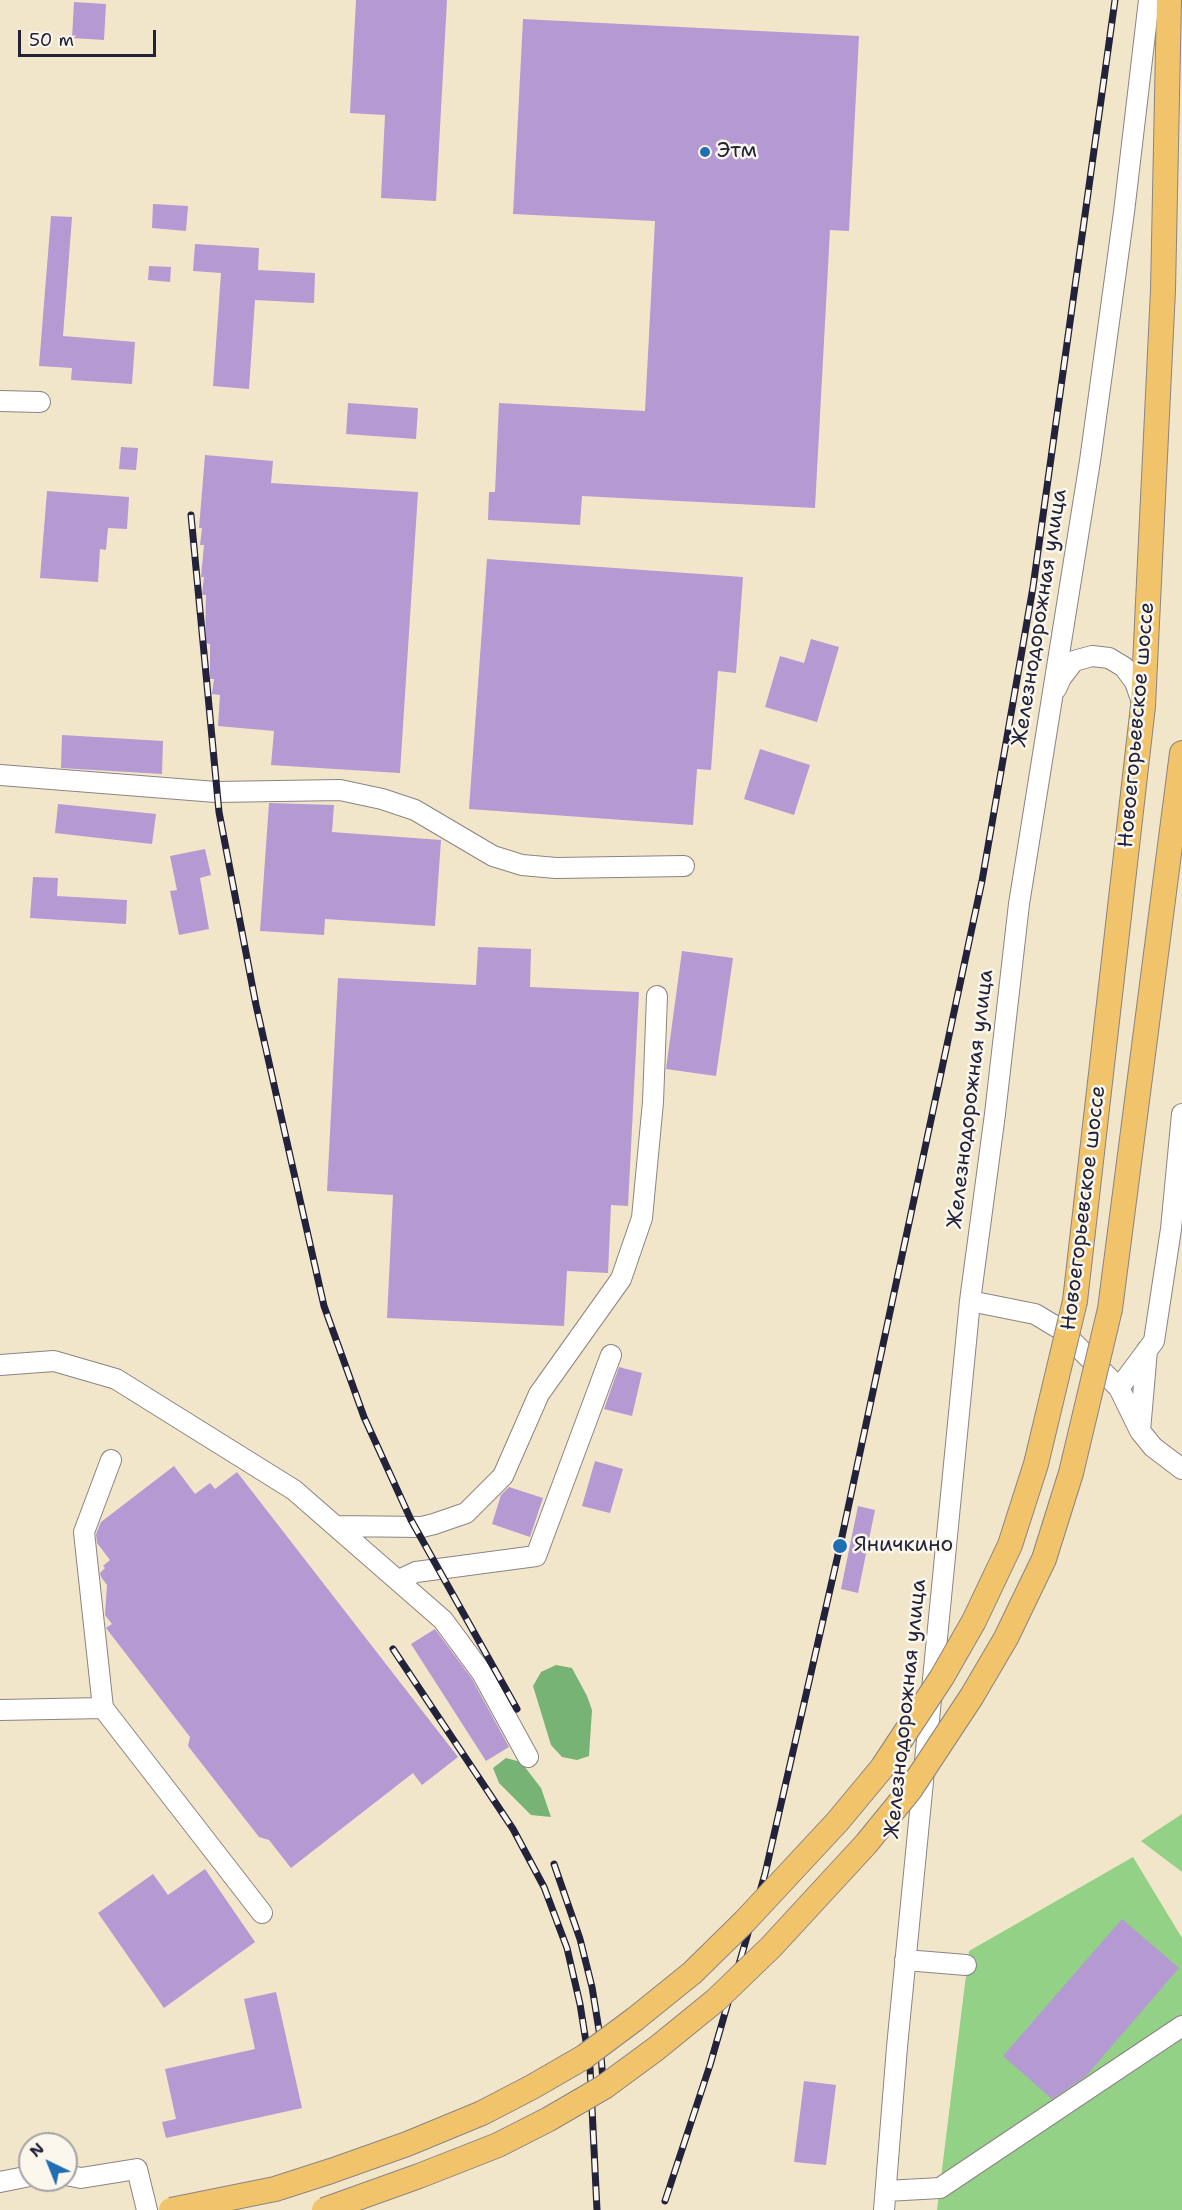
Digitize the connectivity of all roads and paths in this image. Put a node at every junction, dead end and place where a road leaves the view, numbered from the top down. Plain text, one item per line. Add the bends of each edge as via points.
1 (1149, 0) edge
2 (1169, 0) edge
3 (0, 401) edge
4 (40, 402) dead end
5 (1051, 700) junction
6 (1143, 706) junction
7 (1182, 753) edge
8 (0, 775) edge
9 (684, 866) dead end
10 (657, 996) dead end
11 (1182, 1114) edge
12 (970, 1301) junction
13 (1147, 1350) junction
14 (611, 1355) dead end
15 (0, 1365) edge
16 (1119, 1388) junction
17 (1140, 1431) junction
18 (111, 1460) dead end
19 (1182, 1469) edge
20 (336, 1526) junction
21 (399, 1580) junction
22 (104, 1708) junction
23 (0, 1710) edge
24 (528, 1757) dead end
25 (261, 1913) dead end
26 (905, 1960) junction
27 (966, 1965) dead end
28 (1182, 2026) edge
29 (78, 2177) edge
30 (18, 2178) edge
31 (0, 2182) edge
32 (885, 2201) edge
33 (147, 2210) edge
34 (171, 2210) edge
35 (324, 2210) edge

1 - 5 street, Железнодорожная улица via 1090,461
2 - 6 main road, Новоегорьевское шоссе via 1163,290
3 - 4 street
5 - 6 street via 1074,661 1092,656 1109,658 1124,667 1135,682
5 - 12 street, Железнодорожная улица via 1019,904
6 - 34 main road, Новоегорьевское шоссе, bridge via 1076,1301 1036,1464 1014,1535 974,1621 942,1677 882,1768 745,1921 692,1973 584,2057 482,2113 407,2144 275,2189
7 - 35 main road, Новоегорьевское шоссе, bridge via 1110,1309 1071,1473 1044,1558 1006,1638 972,1696 910,1790 866,1844 771,1947 716,2000 657,2048 604,2087 498,2145
8 - 9 street via 216,792 340,790 415,810 493,856 522,865
10 - 20 street via 653,1102 642,1218 621,1279 539,1394 503,1476 466,1513 434,1524
11 - 13 street via 1171,1229 1154,1341
12 - 16 street via 1035,1314 1060,1329
12 - 26 street, Железнодорожная улица
13 - 16 street
13 - 17 street
14 - 21 street via 536,1556 416,1572
15 - 20 street via 54,1361 116,1379 294,1490
16 - 17 street
17 - 19 street via 1153,1447
18 - 22 street via 84,1532
20 - 21 street
21 - 24 street via 443,1620 482,1673
22 - 23 street
22 - 25 street
26 - 27 street
26 - 32 street, Железнодорожная улица
28 - 32 street via 940,2188 917,2189
29 - 33 street via 137,2169
30 - 31 street

